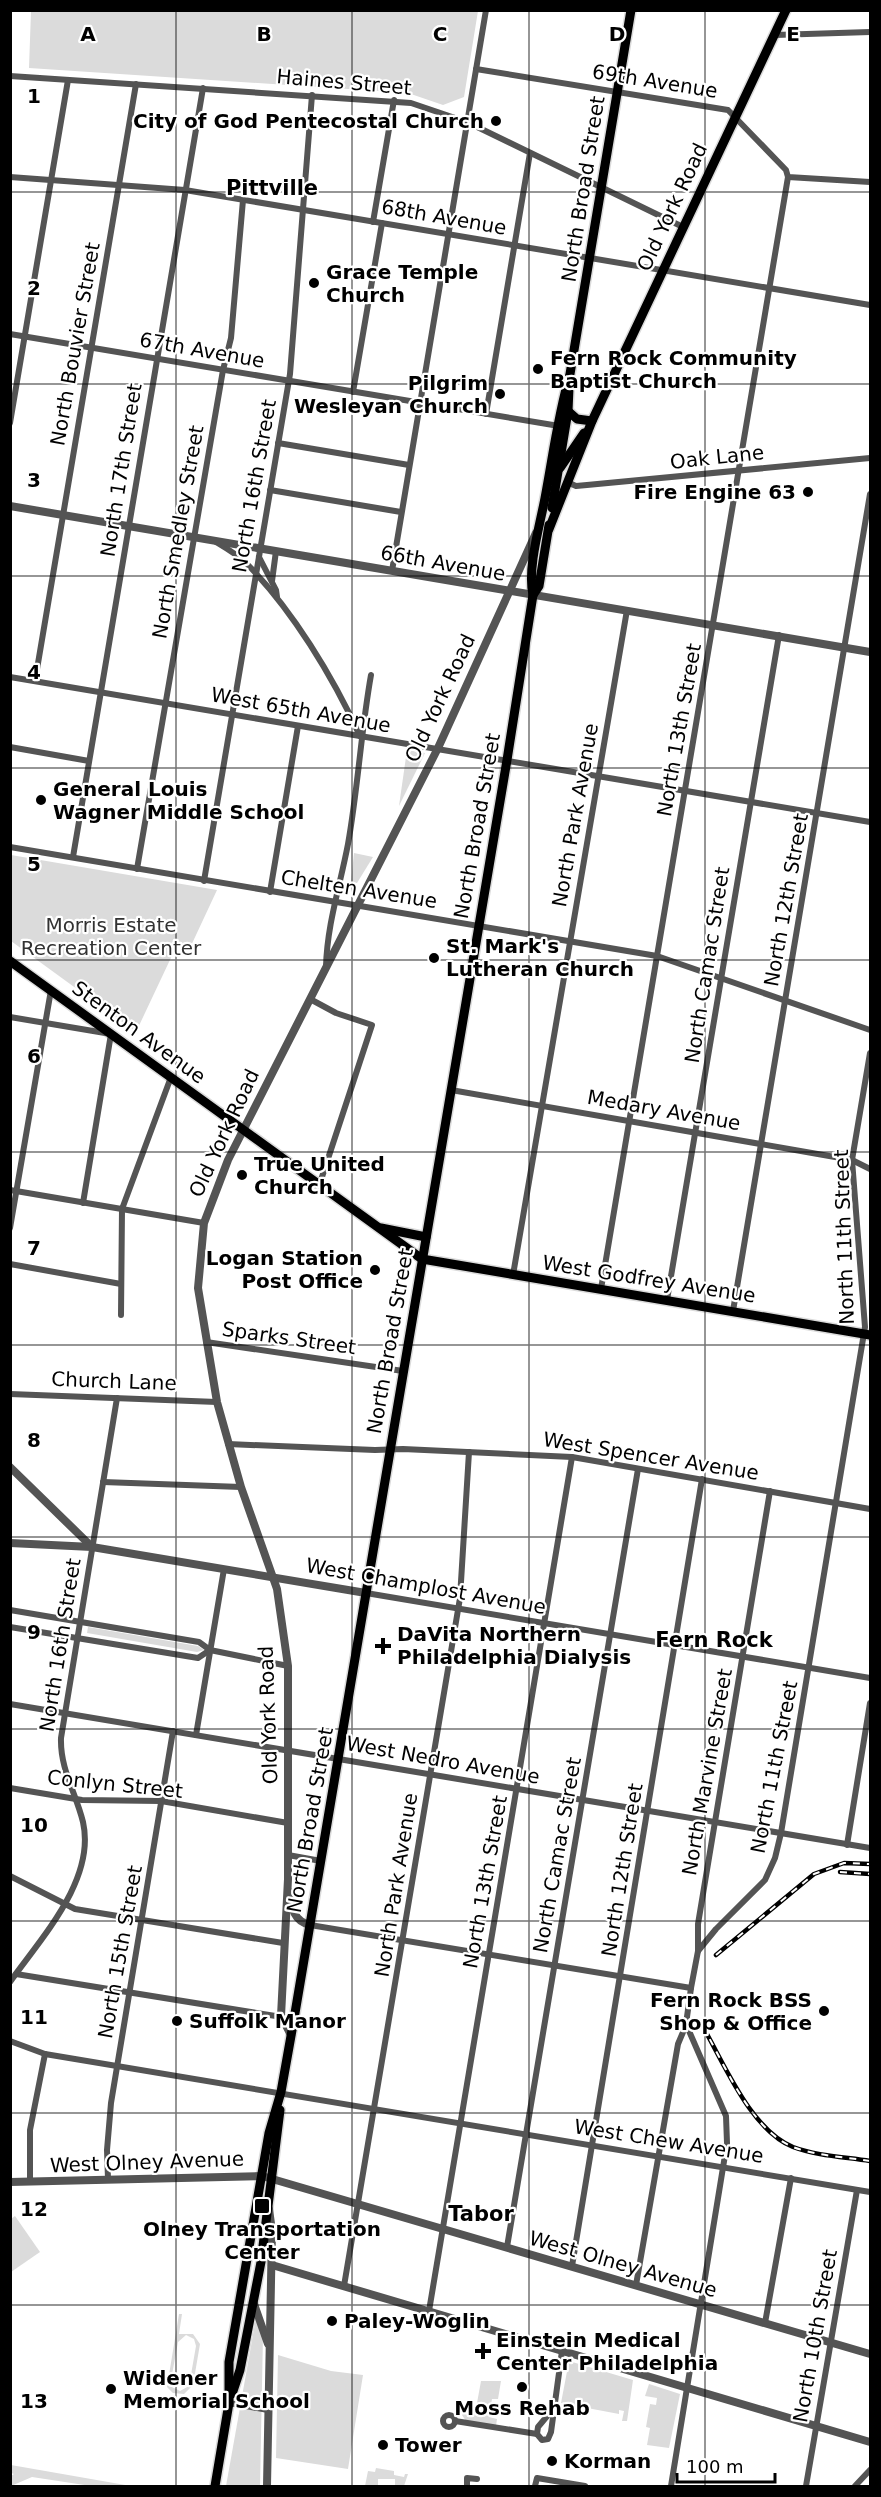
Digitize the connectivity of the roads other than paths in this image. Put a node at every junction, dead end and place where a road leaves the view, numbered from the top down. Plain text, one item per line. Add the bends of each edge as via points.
1 (486, 10) edge
2 (631, 10) edge
3 (786, 10) edge
4 (870, 32) edge
5 (775, 35) junction
6 (476, 69) junction
7 (10, 76) edge
8 (68, 80) junction
9 (136, 84) junction
10 (203, 88) junction
11 (617, 92) junction
12 (312, 95) junction
13 (394, 100) junction
14 (735, 117) junction
15 (467, 122) junction
16 (530, 153) junction
17 (10, 177) edge
18 (788, 177) junction
19 (51, 180) junction
20 (870, 182) edge
21 (118, 186) junction
22 (602, 187) junction
23 (185, 190) junction
24 (243, 200) junction
25 (303, 210) junction
26 (373, 222) junction
27 (382, 223) junction
28 (683, 227) junction
29 (449, 234) junction
30 (514, 246) junction
31 (590, 258) junction
32 (662, 270) junction
33 (769, 288) junction
34 (870, 304) edge
35 (10, 334) edge
36 (25, 336) junction
37 (91, 347) junction
38 (156, 359) junction
39 (223, 370) junction
40 (570, 374) junction
41 (288, 381) junction
42 (353, 392) junction
43 (420, 403) junction
44 (568, 411) junction
45 (486, 414) junction
46 (592, 420) junction
47 (10, 423) edge
48 (561, 427) junction
49 (278, 443) junction
50 (870, 458) edge
51 (409, 465) junction
52 (558, 471) junction
53 (740, 471) junction
54 (567, 482) junction
55 (548, 483) junction
56 (270, 490) junction
57 (870, 494) edge
58 (10, 506) edge
59 (401, 512) junction
60 (63, 515) junction
61 (540, 523) junction
62 (129, 526) junction
63 (549, 529) junction
64 (194, 538) junction
65 (215, 541) junction
66 (276, 551) junction
67 (259, 552) junction
68 (392, 571) junction
69 (255, 573) junction
70 (272, 581) junction
71 (508, 591) junction
72 (533, 595) junction
73 (277, 597) junction
74 (627, 610) junction
75 (714, 625) junction
76 (779, 635) junction
77 (845, 648) junction
78 (870, 652) edge
79 (371, 675) dead end
80 (10, 677) edge
81 (35, 681) junction
82 (100, 692) junction
83 (166, 704) junction
84 (232, 714) junction
85 (298, 726) junction
86 (360, 736) junction
87 (10, 747) edge
88 (438, 748) junction
89 (507, 760) junction
90 (89, 761) junction
91 (599, 775) junction
92 (685, 791) junction
93 (750, 802) junction
94 (817, 813) junction
95 (870, 822) edge
96 (10, 847) edge
97 (72, 857) junction
98 (137, 869) junction
99 (204, 880) junction
100 (270, 892) junction
101 (335, 902) junction
102 (358, 906) junction
103 (478, 926) junction
104 (571, 941) junction
105 (657, 956) junction
106 (10, 961) edge
107 (326, 968) junction
108 (722, 978) junction
109 (51, 990) junction
110 (310, 999) junction
111 (786, 1000) junction
112 (10, 1017) edge
113 (44, 1022) junction
114 (870, 1030) edge
115 (111, 1034) junction
116 (870, 1053) edge
117 (171, 1077) junction
118 (451, 1090) junction
119 (544, 1106) junction
120 (629, 1122) junction
121 (244, 1130) junction
122 (696, 1132) junction
123 (762, 1143) junction
124 (852, 1160) junction
125 (870, 1169) edge
126 (320, 1186) junction
127 (14, 1191) edge
128 (83, 1203) junction
129 (122, 1209) junction
130 (204, 1223) junction
131 (370, 1224) junction
132 (10, 1228) edge
133 (426, 1237) junction
134 (422, 1259) junction
135 (10, 1264) edge
136 (513, 1275) junction
137 (121, 1284) junction
138 (601, 1289) junction
139 (667, 1300) junction
140 (733, 1311) junction
141 (121, 1315) dead end
142 (867, 1334) edge
143 (206, 1342) junction
144 (404, 1371) junction
145 (10, 1394) edge
146 (117, 1398) junction
147 (217, 1402) junction
148 (228, 1444) junction
149 (390, 1450) junction
150 (469, 1452) junction
151 (572, 1457) junction
152 (11, 1467) edge
153 (638, 1469) junction
154 (702, 1479) junction
155 (103, 1482) junction
156 (241, 1487) junction
157 (770, 1491) junction
158 (837, 1504) junction
159 (870, 1509) edge
160 (10, 1543) edge
161 (92, 1547) junction
162 (224, 1569) junction
163 (272, 1577) junction
164 (366, 1593) junction
165 (10, 1610) edge
166 (459, 1610) junction
167 (80, 1622) junction
168 (544, 1623) junction
169 (10, 1627) edge
170 (611, 1634) junction
171 (77, 1638) junction
172 (677, 1645) junction
173 (210, 1650) junction
174 (743, 1657) junction
175 (288, 1666) junction
176 (809, 1668) junction
177 (870, 1678) edge
178 (870, 1703) edge
179 (10, 1704) edge
180 (64, 1713) junction
181 (173, 1731) junction
182 (195, 1734) junction
183 (289, 1750) junction
184 (338, 1759) junction
185 (431, 1775) junction
186 (10, 1788) edge
187 (517, 1790) junction
188 (74, 1799) junction
189 (161, 1801) junction
190 (583, 1801) junction
191 (649, 1811) junction
192 (288, 1823) junction
193 (715, 1823) junction
194 (781, 1833) junction
195 (847, 1845) junction
196 (870, 1848) edge
197 (288, 1855) junction
198 (321, 1861) junction
199 (10, 1876) edge
200 (288, 1879) junction
201 (65, 1904) junction
202 (142, 1921) junction
203 (310, 1925) junction
204 (404, 1941) junction
205 (283, 1943) junction
206 (698, 1951) junction
207 (489, 1955) junction
208 (555, 1966) junction
209 (16, 1974) junction
210 (621, 1977) junction
211 (10, 1982) edge
212 (691, 1988) junction
213 (130, 1991) junction
214 (281, 2016) junction
215 (294, 2019) junction
216 (686, 2024) junction
217 (291, 2035) junction
218 (10, 2041) edge
219 (45, 2054) junction
220 (117, 2066) junction
221 (281, 2092) junction
222 (375, 2109) junction
223 (461, 2124) junction
224 (526, 2135) junction
225 (592, 2146) junction
226 (658, 2157) junction
227 (724, 2167) junction
228 (267, 2177) junction
229 (791, 2178) junction
230 (108, 2179) junction
231 (10, 2182) edge
232 (30, 2182) junction
233 (857, 2190) junction
234 (870, 2192) edge
235 (358, 2203) junction
236 (268, 2205) junction
237 (443, 2228) junction
238 (507, 2247) junction
239 (272, 2265) junction
240 (572, 2266) junction
241 (636, 2285) junction
242 (344, 2286) junction
243 (252, 2301) junction
244 (701, 2304) junction
245 (429, 2312) junction
246 (765, 2323) junction
247 (830, 2342) junction
248 (269, 2348) junction
249 (562, 2351) junction
250 (870, 2354) edge
251 (687, 2388) junction
252 (229, 2403) junction
253 (553, 2409) junction
254 (268, 2410) junction
255 (455, 2421) dead end
256 (816, 2426) junction
257 (537, 2434) junction
258 (870, 2442) edge
259 (870, 2470) edge
260 (477, 2479) dead end
261 (215, 2487) edge
262 (267, 2487) edge
263 (466, 2487) edge
264 (535, 2487) edge
265 (585, 2487) edge
266 (671, 2487) edge
267 (806, 2487) edge
268 (855, 2487) edge

1 - 6 street
2 - 11 main road, North Broad Street
3 - 5 main road, Old York Road
4 - 5 street
5 - 14 main road, Old York Road
6 - 11 street, 69th Avenue
6 - 15 street
7 - 8 street, Haines Street
8 - 9 street, Haines Street
8 - 19 street
9 - 10 street, Haines Street
9 - 21 street, North Bouvier Street
10 - 12 street, Haines Street
10 - 23 street, North 17th Street
11 - 14 street, 69th Avenue via 728,110
11 - 22 main road, North Broad Street
12 - 13 street, Haines Street
12 - 25 street, North 16th Street
13 - 15 street, Haines Street
13 - 26 street
14 - 18 street, 69th Avenue via 786,170
14 - 28 main road, Old York Road
15 - 16 street, Haines Street
15 - 29 street
16 - 22 street, Haines Street
16 - 30 street
17 - 19 street, 68th Avenue
18 - 20 street
18 - 33 street, North 13th Street
19 - 21 street, 68th Avenue
19 - 36 street
21 - 23 street, 68th Avenue
21 - 37 street, North Bouvier Street
22 - 28 street, Haines Street
22 - 31 main road, North Broad Street
23 - 24 street, 68th Avenue
23 - 38 street, North 17th Street
24 - 25 street, 68th Avenue
24 - 39 street, North Smedley Street via 231,338
25 - 26 street, 68th Avenue
25 - 41 street, North 16th Street
26 - 27 street, 68th Avenue
27 - 29 street, 68th Avenue
27 - 42 street
28 - 32 main road, Old York Road
29 - 30 street, 68th Avenue
29 - 43 street
30 - 31 street, 68th Avenue
30 - 45 street
31 - 32 street, 68th Avenue
31 - 40 main road, North Broad Street
32 - 33 street, 68th Avenue
32 - 46 main road, Old York Road
33 - 34 street, 68th Avenue
33 - 53 street, North 13th Street
35 - 36 street, 67th Avenue
36 - 37 street, 67th Avenue
36 - 47 street
37 - 38 street, 67th Avenue
37 - 60 street, North Bouvier Street
38 - 39 street, 67th Avenue
38 - 62 street, North 17th Street
39 - 41 street, 67th Avenue
39 - 64 street, North Smedley Street
40 - 44 main road, North Broad Street
40 - 48 main road, North Broad Street
41 - 42 street, 67th Avenue
41 - 49 street, North 16th Street
42 - 43 street, 67th Avenue
43 - 45 street, 67th Avenue
43 - 51 street
44 - 46 main road via 577,419
44 - 48 main road, North Broad Street
45 - 48 street, 67th Avenue
46 - 52 main road, Old York Road
46 - 54 main road, Old York Road
48 - 52 main road, North Broad Street
48 - 55 main road, North Broad Street
49 - 51 street
49 - 56 street, North 16th Street
50 - 53 street, Oak Lane
51 - 59 street
52 - 55 main road, Old York Road
52 - 63 main road, North Broad Street
53 - 54 street, Oak Lane via 576,486
53 - 75 street, North 13th Street
54 - 63 main road, Old York Road
55 - 61 main road, North Broad Street
56 - 59 street
56 - 67 street, North 16th Street
57 - 77 street, North 12th Street
58 - 60 street, 66th Avenue
59 - 68 street
60 - 62 street, 66th Avenue
60 - 81 street, North Bouvier Street
61 - 71 street, Old York Road
61 - 72 main road, North Broad Street via 531,584
62 - 64 street, 66th Avenue
62 - 82 street, North 17th Street
63 - 72 main road, North Broad Street via 539,586
64 - 65 street, 66th Avenue
64 - 83 street, North Smedley Street
65 - 67 street, 66th Avenue
65 - 69 street via 244,560
66 - 67 street, 66th Avenue
66 - 68 street, 66th Avenue
66 - 70 street
67 - 69 street, North 16th Street
67 - 70 street
68 - 71 street, 66th Avenue
69 - 73 street
69 - 84 street, North 16th Street
70 - 73 street
71 - 72 street, 66th Avenue
71 - 88 street, Old York Road
72 - 74 street, 66th Avenue
72 - 89 main road, North Broad Street
73 - 86 street via 337,689
74 - 75 street, 66th Avenue
74 - 91 street, North Park Avenue
75 - 76 street, 66th Avenue
75 - 92 street, North 13th Street
76 - 77 street, 66th Avenue
76 - 93 street, North Camac Street
77 - 78 street, 66th Avenue
77 - 94 street, North 12th Street
79 - 86 street
80 - 81 street, West 65th Avenue
81 - 82 street, West 65th Avenue
82 - 83 street, West 65th Avenue
82 - 90 street, North 17th Street
83 - 84 street, West 65th Avenue
83 - 98 street, North Smedley Street
84 - 85 street, West 65th Avenue
84 - 99 street, North 16th Street
85 - 86 street, West 65th Avenue
85 - 100 street
86 - 88 street, West 65th Avenue
86 - 101 street via 357,788
87 - 90 street
88 - 89 street, West 65th Avenue
88 - 102 street, Old York Road
89 - 91 street, West 65th Avenue
89 - 103 main road, North Broad Street
90 - 97 street, North 17th Street
91 - 92 street, West 65th Avenue
91 - 104 street, North Park Avenue
92 - 93 street, West 65th Avenue
92 - 105 street, North 13th Street
93 - 94 street, West 65th Avenue
93 - 108 street, North Camac Street
94 - 95 street, West 65th Avenue
94 - 111 street, North 12th Street
96 - 97 street, Chelten Avenue
97 - 98 street, Chelten Avenue
98 - 99 street, Chelten Avenue
99 - 100 street, Chelten Avenue
100 - 101 street, Chelten Avenue
101 - 102 street, Chelten Avenue
101 - 107 street via 327,938
102 - 103 street, Chelten Avenue
102 - 107 street, Old York Road
103 - 104 street, Chelten Avenue
103 - 118 main road, North Broad Street
104 - 105 street, Chelten Avenue
104 - 119 street, North Park Avenue
105 - 108 street, Chelten Avenue
105 - 120 street, North 13th Street
106 - 109 main road, Stenton Avenue
107 - 110 street, Old York Road
108 - 111 street, Chelten Avenue
108 - 122 street, North Camac Street
109 - 113 street
109 - 115 main road, Stenton Avenue
110 - 121 street, Old York Road
110 - 126 street via 372,1025
111 - 114 street, Chelten Avenue
111 - 123 street, North 12th Street
112 - 113 street
113 - 115 street
113 - 127 street
115 - 117 main road, Stenton Avenue
115 - 128 street
116 - 124 street, North 11th Street
117 - 121 main road, Stenton Avenue
117 - 129 street
118 - 119 street, Medary Avenue
118 - 133 main road, North Broad Street
119 - 120 street, Medary Avenue
119 - 136 street, North Park Avenue
120 - 122 street, Medary Avenue
120 - 138 street, North 13th Street
121 - 126 main road, Stenton Avenue
121 - 130 street, Old York Road via 213,1192
122 - 123 street, Medary Avenue
122 - 139 street, North Camac Street
123 - 124 street, Medary Avenue
123 - 140 street, North 12th Street
124 - 125 street, Medary Avenue
124 - 142 street, North 11th Street
126 - 131 main road, Stenton Avenue
127 - 128 street
127 - 132 street
128 - 129 street
129 - 130 street
129 - 137 street
130 - 143 street, Old York Road via 198,1288
131 - 133 main road
131 - 134 main road, Stenton Avenue
133 - 134 main road, North Broad Street
134 - 136 main road, West Godfrey Avenue
134 - 144 main road, North Broad Street
135 - 137 street
136 - 138 main road, West Godfrey Avenue
137 - 141 street
138 - 139 main road, West Godfrey Avenue
139 - 140 main road, West Godfrey Avenue
140 - 142 main road, West Godfrey Avenue
142 - 158 street, North 11th Street
143 - 144 street, Sparks Street
143 - 147 street, Old York Road
144 - 149 main road, North Broad Street
145 - 146 street, Church Lane
146 - 147 street, Church Lane
146 - 155 street, North 16th Street
147 - 148 street, Old York Road
148 - 149 street, West Spencer Avenue
148 - 156 street, Old York Road
149 - 150 street, West Spencer Avenue
149 - 164 main road, North Broad Street
150 - 151 street, West Spencer Avenue
150 - 166 street, North Park Avenue
151 - 153 street, West Spencer Avenue
151 - 168 street, North 13th Street
152 - 161 street
153 - 154 street, West Spencer Avenue
153 - 170 street, North Camac Street
154 - 157 street, West Spencer Avenue
154 - 172 street, North 12th Street
155 - 156 street
155 - 161 street, North 16th Street
156 - 163 street, Old York Road
157 - 158 street, West Spencer Avenue
157 - 174 street, North Marvine Street
158 - 159 street, West Spencer Avenue
158 - 176 street, North 11th Street
160 - 161 street, West Champlost Avenue
161 - 162 street, West Champlost Avenue
161 - 167 street, North 16th Street
162 - 163 street, West Champlost Avenue
162 - 173 street
163 - 164 street, West Champlost Avenue
163 - 175 street, Old York Road
164 - 166 street, West Champlost Avenue
164 - 184 main road, North Broad Street
165 - 167 street
166 - 168 street, West Champlost Avenue
166 - 185 street, North Park Avenue
167 - 171 street, North 16th Street
167 - 173 street via 200,1642
168 - 170 street, West Champlost Avenue
168 - 187 street, North 13th Street
169 - 171 street
170 - 172 street, West Champlost Avenue
170 - 190 street, North Camac Street
171 - 173 street via 198,1658
171 - 180 street, North 16th Street
172 - 174 street, West Champlost Avenue
172 - 191 street, North 12th Street
173 - 175 street
173 - 182 street
174 - 176 street, West Champlost Avenue
174 - 193 street, North Marvine Street
175 - 183 street, Old York Road
176 - 177 street, West Champlost Avenue
176 - 194 street, North 11th Street
178 - 195 street
179 - 180 street, West Nedro Avenue
180 - 181 street, West Nedro Avenue
180 - 188 street, North 16th Street via 61,1748
181 - 182 street, West Nedro Avenue
181 - 189 street, North 15th Street
182 - 183 street, West Nedro Avenue
183 - 184 street, West Nedro Avenue
183 - 192 street, Old York Road
184 - 185 street, West Nedro Avenue
184 - 198 main road, North Broad Street
185 - 187 street, West Nedro Avenue
185 - 204 street, North Park Avenue
186 - 188 street, Conlyn Street
187 - 190 street, West Nedro Avenue
187 - 207 street, North 13th Street
188 - 189 street, Conlyn Street
188 - 201 street, North 16th Street via 83,1823 85,1849 81,1873
189 - 192 street, Conlyn Street
189 - 202 street, North 15th Street
190 - 191 street, West Nedro Avenue
190 - 208 street, North Camac Street
191 - 193 street, West Nedro Avenue
191 - 210 street, North 12th Street
192 - 197 street, Old York Road
193 - 194 street, West Nedro Avenue
193 - 206 street, North Marvine Street via 698,1924
194 - 195 street, West Nedro Avenue
194 - 206 street, North 11th Street via 765,1880
195 - 196 street, West Nedro Avenue
197 - 198 street
197 - 200 street, Old York Road
198 - 203 main road, North Broad Street
199 - 201 street
200 - 203 street, Old York Road via 294,1915
200 - 205 street, Old York Road
201 - 202 street
201 - 209 street, North 16th Street
202 - 205 street
202 - 213 street, North 15th Street
203 - 204 street
203 - 215 main road, North Broad Street
204 - 207 street
204 - 222 street, North Park Avenue
205 - 214 street, Old York Road
206 - 212 street, North 11th Street
207 - 208 street
207 - 223 street, North 13th Street
208 - 210 street
208 - 224 street, North Camac Street
209 - 211 street, North 16th Street
209 - 213 street
210 - 212 street
210 - 225 street, North 12th Street
212 - 216 street, North 11th Street
213 - 214 street
213 - 220 street, North 15th Street
214 - 215 street
214 - 217 street, Old York Road
215 - 217 main road, North Broad Street
216 - 226 street via 678,2044
216 - 227 street via 726,2116
217 - 221 main road, North Broad Street
218 - 219 street
219 - 220 street
219 - 232 street via 30,2130
220 - 221 street
220 - 230 street, North 15th Street via 108,2134
221 - 222 street, West Chew Avenue
221 - 228 main road, North Broad Street via 279,2136
222 - 223 street, West Chew Avenue
222 - 235 street, North Park Avenue
223 - 224 street, West Chew Avenue
223 - 237 street, North 13th Street
224 - 225 street, West Chew Avenue
224 - 238 street, North Camac Street
225 - 226 street, West Chew Avenue
225 - 240 street, North 12th Street
226 - 227 street, West Chew Avenue
226 - 241 street
227 - 229 street, West Chew Avenue
227 - 244 street
228 - 230 street, West Olney Avenue
228 - 235 street, West Olney Avenue
228 - 236 main road, North Broad Street
228 - 252 main road, North Broad Street via 229,2362
229 - 233 street, West Chew Avenue
229 - 246 street
230 - 232 street, West Olney Avenue
231 - 232 street, West Olney Avenue
233 - 234 street, West Chew Avenue
233 - 247 street, North 10th Street
235 - 237 street, West Olney Avenue
235 - 242 street, North Park Avenue
236 - 239 street
236 - 243 main road, North Broad Street
237 - 238 street, West Olney Avenue
237 - 245 street, North 13th Street
238 - 240 street, West Olney Avenue
239 - 242 street
239 - 248 street
240 - 241 street, West Olney Avenue
241 - 244 street, West Olney Avenue
242 - 245 street
243 - 248 street
243 - 252 main road, North Broad Street via 240,2370
244 - 246 street, West Olney Avenue
244 - 251 street
245 - 249 street
246 - 247 street, West Olney Avenue
247 - 250 street, West Olney Avenue
247 - 256 street, North 10th Street
248 - 254 street
249 - 251 street
249 - 253 street
251 - 256 street
251 - 266 street
252 - 254 street
252 - 261 main road, North Broad Street
253 - 257 street
253 - 257 street via 550,2437 542,2440
254 - 262 street
255 - 257 street
256 - 258 street
256 - 267 street, North 10th Street
259 - 268 street
260 - 263 street via 467,2478
264 - 265 street via 537,2478

